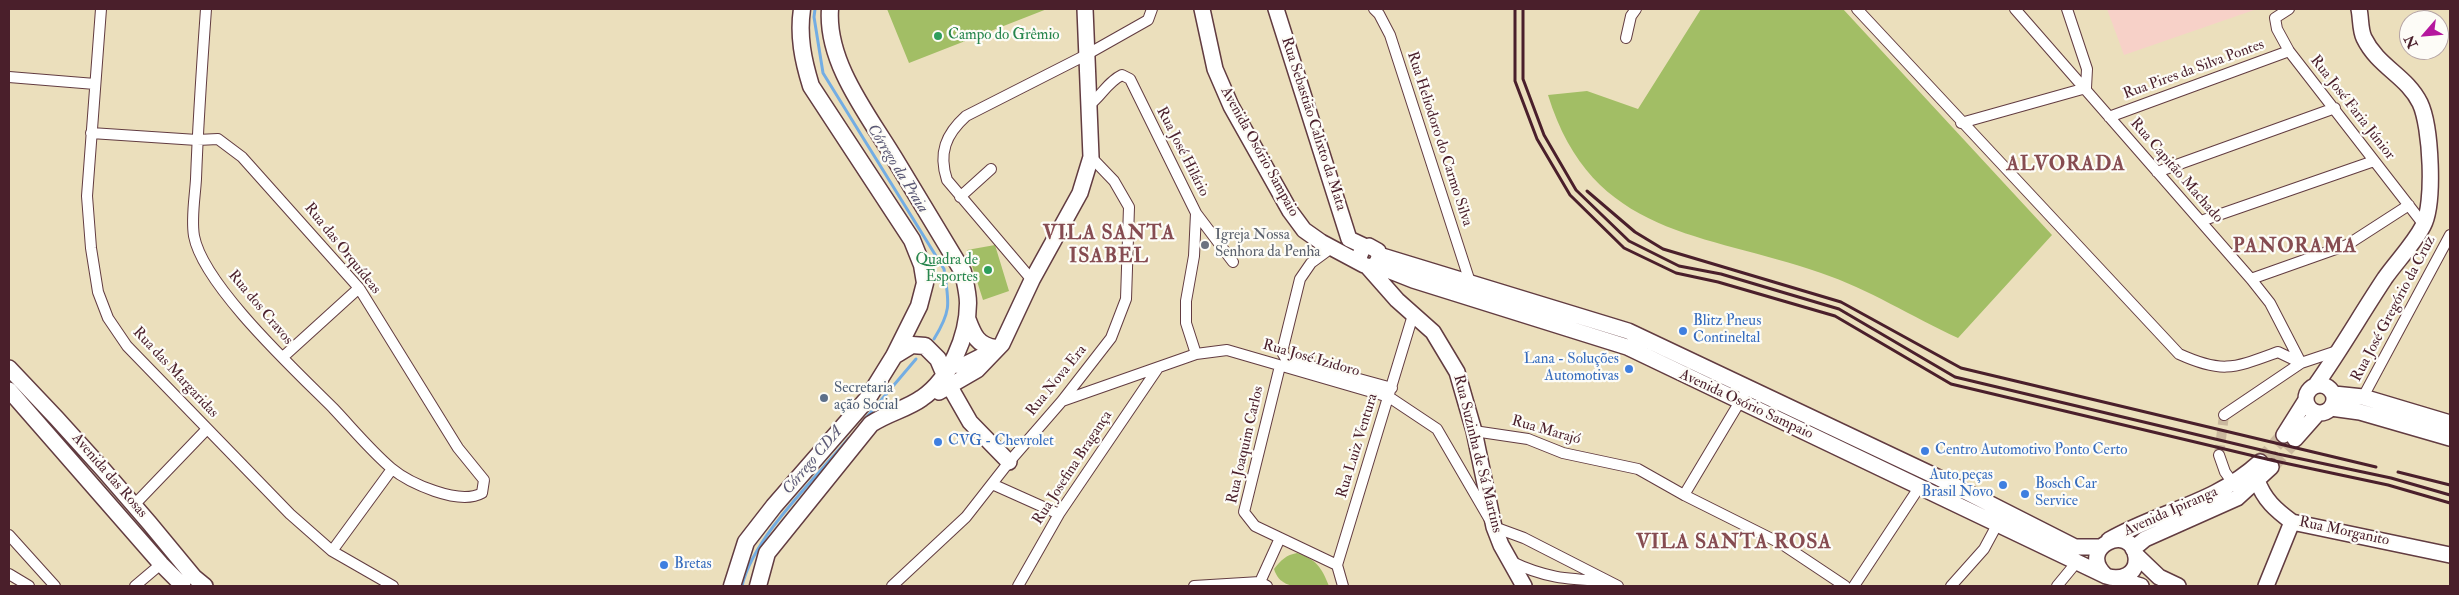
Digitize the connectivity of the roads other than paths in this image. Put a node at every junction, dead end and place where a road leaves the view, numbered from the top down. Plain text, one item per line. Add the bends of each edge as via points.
1 (101, 9) edge
2 (206, 9) edge
3 (802, 9) edge
4 (830, 9) edge
5 (1085, 9) edge
6 (1152, 9) edge
7 (1202, 9) edge
8 (1276, 9) edge
9 (1374, 9) edge
10 (1636, 9) edge
11 (1857, 9) edge
12 (2015, 9) edge
13 (2067, 9) edge
14 (2289, 9) edge
15 (2360, 9) edge
16 (1626, 38) dead end
17 (2289, 51) junction
18 (1086, 55) junction
19 (9, 77) edge
20 (95, 84) junction
21 (2086, 88) junction
22 (1088, 106) junction
23 (2335, 108) junction
24 (2109, 117) junction
25 (1961, 122) junction
26 (91, 133) junction
27 (197, 140) junction
28 (1091, 157) junction
29 (2374, 161) junction
30 (991, 169) dead end
31 (2157, 172) junction
32 (960, 197) junction
33 (2409, 206) junction
34 (1196, 212) junction
35 (2201, 221) junction
36 (2424, 225) junction
37 (2450, 235) edge
38 (1349, 239) junction
39 (1330, 249) junction
40 (1233, 262) dead end
41 (1371, 263) junction
42 (2252, 279) junction
43 (1032, 280) junction
44 (1413, 280) junction
45 (1470, 282) junction
46 (359, 288) junction
47 (1397, 300) junction
48 (1413, 315) junction
49 (967, 318) junction
50 (999, 346) junction
51 (2340, 350) junction
52 (1196, 354) junction
53 (894, 356) junction
54 (283, 357) junction
55 (2301, 363) junction
56 (1280, 366) junction
57 (9, 368) edge
58 (1158, 368) junction
59 (946, 371) junction
60 (2315, 386) junction
61 (1748, 388) junction
62 (9, 390) edge
63 (1390, 393) junction
64 (2363, 397) junction
65 (2306, 400) junction
66 (1062, 401) junction
67 (1740, 403) junction
68 (2332, 403) junction
69 (2224, 415) dead end
70 (2450, 423) edge
71 (67, 427) junction
72 (207, 429) junction
73 (44, 430) junction
74 (1474, 431) junction
75 (2450, 438) edge
76 (2219, 455) tunnel mouth
77 (72, 461) junction
78 (1009, 462) junction
79 (100, 466) junction
80 (392, 469) junction
81 (1939, 478) junction
82 (2257, 480) junction
83 (2233, 483) junction
84 (992, 484) junction
85 (1920, 486) junction
86 (1684, 495) junction
87 (474, 497) joint
88 (135, 504) junction
89 (1059, 514) junction
90 (2292, 522) junction
91 (1998, 523) junction
92 (1494, 526) junction
93 (1513, 533) junction
94 (9, 536) edge
95 (1280, 538) junction
96 (1501, 545) junction
97 (2103, 545) junction
98 (332, 552) junction
99 (2135, 552) junction
100 (2450, 555) edge
101 (1510, 560) junction
102 (1569, 561) junction
103 (161, 564) junction
104 (2076, 564) junction
105 (1337, 565) junction
106 (1531, 571) junction
107 (9, 574) edge
108 (2112, 577) junction
109 (1558, 579) junction
110 (1263, 584) edge
111 (1614, 584) edge
112 (29, 586) edge
113 (55, 586) edge
114 (135, 586) edge
115 (183, 586) edge
116 (205, 586) edge
117 (393, 586) edge
118 (732, 586) edge
119 (758, 586) edge
120 (892, 586) edge
121 (1018, 586) edge
122 (1194, 586) edge
123 (1343, 586) edge
124 (1524, 586) edge
125 (1845, 586) edge
126 (1854, 586) edge
127 (1951, 586) edge
128 (2058, 586) edge
129 (2141, 586) edge
130 (2178, 586) edge
131 (2266, 586) edge

1 - 20 street, Rua das Margaridas
2 - 27 street, Rua dos Cravos
3 - 53 main road via 799,26 803,60 811,86 912,240 922,265 924,283 919,306
4 - 49 main road via 836,51 852,87 963,272 968,300
5 - 18 street
6 - 18 street via 1148,20
7 - 39 street, Avenida Osório Sampaio via 1215,70 1231,106 1290,211 1304,230
8 - 38 street, Rua Sebastião Calixto da Mata
9 - 45 street, Rua Heliodoro do Carmo Silva via 1390,35
10 - 16 street
11 - 25 street
12 - 21 street, Rua Capitão Machado
13 - 21 street via 2087,69
14 - 17 street, Rua José Faria Júnior via 2275,18
15 - 36 street via 2363,37 2377,59 2413,88 2424,111 2430,182
17 - 23 street, Rua José Faria Júnior
17 - 24 street, Rua Pires da Silva Pontes
18 - 22 street
18 - 32 street via 966,116 953,128 944,143 942,166 947,180
19 - 20 street
20 - 26 street, Rua das Margaridas
21 - 24 street, Rua Capitão Machado
21 - 25 street
22 - 28 street
22 - 34 street, Rua José Hilário via 1098,99 1113,79 1122,75 1130,79
23 - 29 street, Rua José Faria Júnior
23 - 31 street
24 - 31 street, Rua Capitão Machado
25 - 55 street via 2179,354 2204,366 2222,368 2278,352
26 - 27 street, Rua das Orquídeas
26 - 72 street, Rua das Margaridas via 87,196 91,248 98,292 108,318 127,346
27 - 46 street, Rua das Orquídeas via 218,139 242,157
27 - 54 street, Rua dos Cravos via 194,235 202,259 226,295
28 - 43 street via 1080,193
28 - 66 street, Rua Nova Era via 1114,181 1129,207 1126,300 1111,338
29 - 33 street, Rua José Faria Júnior
29 - 35 street
30 - 32 street
31 - 35 street, Rua Capitão Machado
32 - 43 street
33 - 36 street, Rua José Faria Júnior
33 - 42 street via 2347,245
34 - 40 street
34 - 52 street, Rua José Hilário via 1186,323
35 - 42 street, Rua Capitão Machado
36 - 51 street via 2386,277
37 - 64 street, Rua José Gregório da Cruz
38 - 39 street via 1341,247
38 - 41 street via 1366,247 1359,254
39 - 41 street, Avenida Osório Sampaio
39 - 63 street via 1312,263 1300,279 1282,352 1286,359
41 - 44 street, Avenida Osório Sampaio
41 - 45 street, Avenida Osório Sampaio
41 - 47 street, Rua Suzinha de Sá Martins
42 - 55 street, Rua Capitão Machado via 2270,303
43 - 50 street
44 - 47 street via 1402,286
44 - 67 street, Avenida Osório Sampaio via 1627,347
45 - 61 street, Avenida Osório Sampaio via 1628,331
46 - 54 street
46 - 87 street, Rua das Orquídeas via 458,448 484,480 482,493
47 - 48 street, Rua Suzinha de Sá Martins
48 - 63 street, Rua Luiz Ventura
48 - 74 street, Rua Suzinha de Sá Martins via 1433,332 1457,372
49 - 50 main road via 976,339 986,346
49 - 59 main road via 959,347
50 - 59 street
50 - 59 street via 977,370
51 - 55 street
51 - 60 street
51 - 68 street
52 - 56 street, Rua José Izidoro via 1226,350
52 - 58 street, Rua José Izidoro
53 - 59 main road via 912,345 925,346
53 - 118 main road via 868,398 746,542
54 - 80 street, Rua dos Cravos
55 - 69 street
56 - 63 street, Rua José Izidoro
56 - 95 street, Rua Joaquim Carlos via 1244,512 1255,526
57 - 71 street, Avenida das Rosas
58 - 66 street, Rua José Izidoro
58 - 89 street, Rua Josefina Bragança
59 - 78 street via 970,422
59 - 119 main road via 936,387 921,399 885,414 871,424 767,553
60 - 65 street via 2308,392
60 - 68 street via 2324,385
61 - 67 street
61 - 81 street, Avenida Osório Sampaio
62 - 73 street, Avenida das Rosas
63 - 92 street, Rua José Izidoro via 1437,429
63 - 105 street, Rua Luiz Ventura
64 - 68 street via 2356,405
64 - 70 street
65 - 68 street via 2310,409
65 - 68 street via 2290,437
66 - 78 street, Rua Nova Era
67 - 85 street, Avenida Osório Sampaio
67 - 86 street
68 - 75 street
71 - 73 street via 51,426
71 - 79 street, Avenida das Rosas
72 - 88 street
72 - 98 street, Rua das Margaridas
73 - 77 street, Avenida das Rosas
74 - 86 street, Rua Marajó via 1528,439 1563,453 1638,469
74 - 92 street, Rua Suzinha de Sá Martins
76 - 83 street
77 - 79 street via 84,467
77 - 103 street, Avenida das Rosas
78 - 84 street, Rua Nova Era
79 - 88 street, Avenida das Rosas
80 - 87 street, Rua dos Cravos via 433,491 461,498
80 - 98 street
81 - 85 street via 1927,479
81 - 97 street, Avenida Osório Sampaio via 2074,547
82 - 83 street, Avenida Ipiranga via 2265,465
82 - 90 street, Rua Morganito via 2262,495
82 - 99 street, Avenida Ipiranga via 2231,501 2146,539
83 - 97 street, Avenida Ipiranga via 2214,496 2123,532
84 - 89 street
84 - 120 street, Rua Nova Era via 966,517
85 - 91 street, Avenida Osório Sampaio
85 - 126 street
86 - 125 street, Rua Marajó via 1782,544
88 - 116 street, Avenida das Rosas via 194,577
89 - 121 street, Rua Josefina Bragança
90 - 100 street, Rua Morganito
90 - 131 street
91 - 104 street, Avenida Osório Sampaio
91 - 127 street via 1984,549
92 - 93 street
92 - 96 street, Rua Suzinha de Sá Martins
93 - 96 street via 1504,538
93 - 102 street
94 - 113 street
95 - 105 street, Rua Joaquim Carlos
95 - 110 street
96 - 101 street, Rua Suzinha de Sá Martins
97 - 99 street via 2118,539
97 - 108 street via 2098,553 2098,566
98 - 117 street, Rua das Margaridas
99 - 108 street via 2136,562 2130,574
99 - 130 street via 2159,577
101 - 106 street
101 - 124 street, Rua Suzinha de Sá Martins
102 - 109 street via 1566,572
102 - 111 street
103 - 114 street
103 - 115 street, Avenida das Rosas
104 - 108 street, Avenida Osório Sampaio
104 - 128 street
105 - 123 street
106 - 109 street
106 - 124 street
107 - 112 street
108 - 129 street, Avenida Osório Sampaio
109 - 111 street
110 - 122 street

